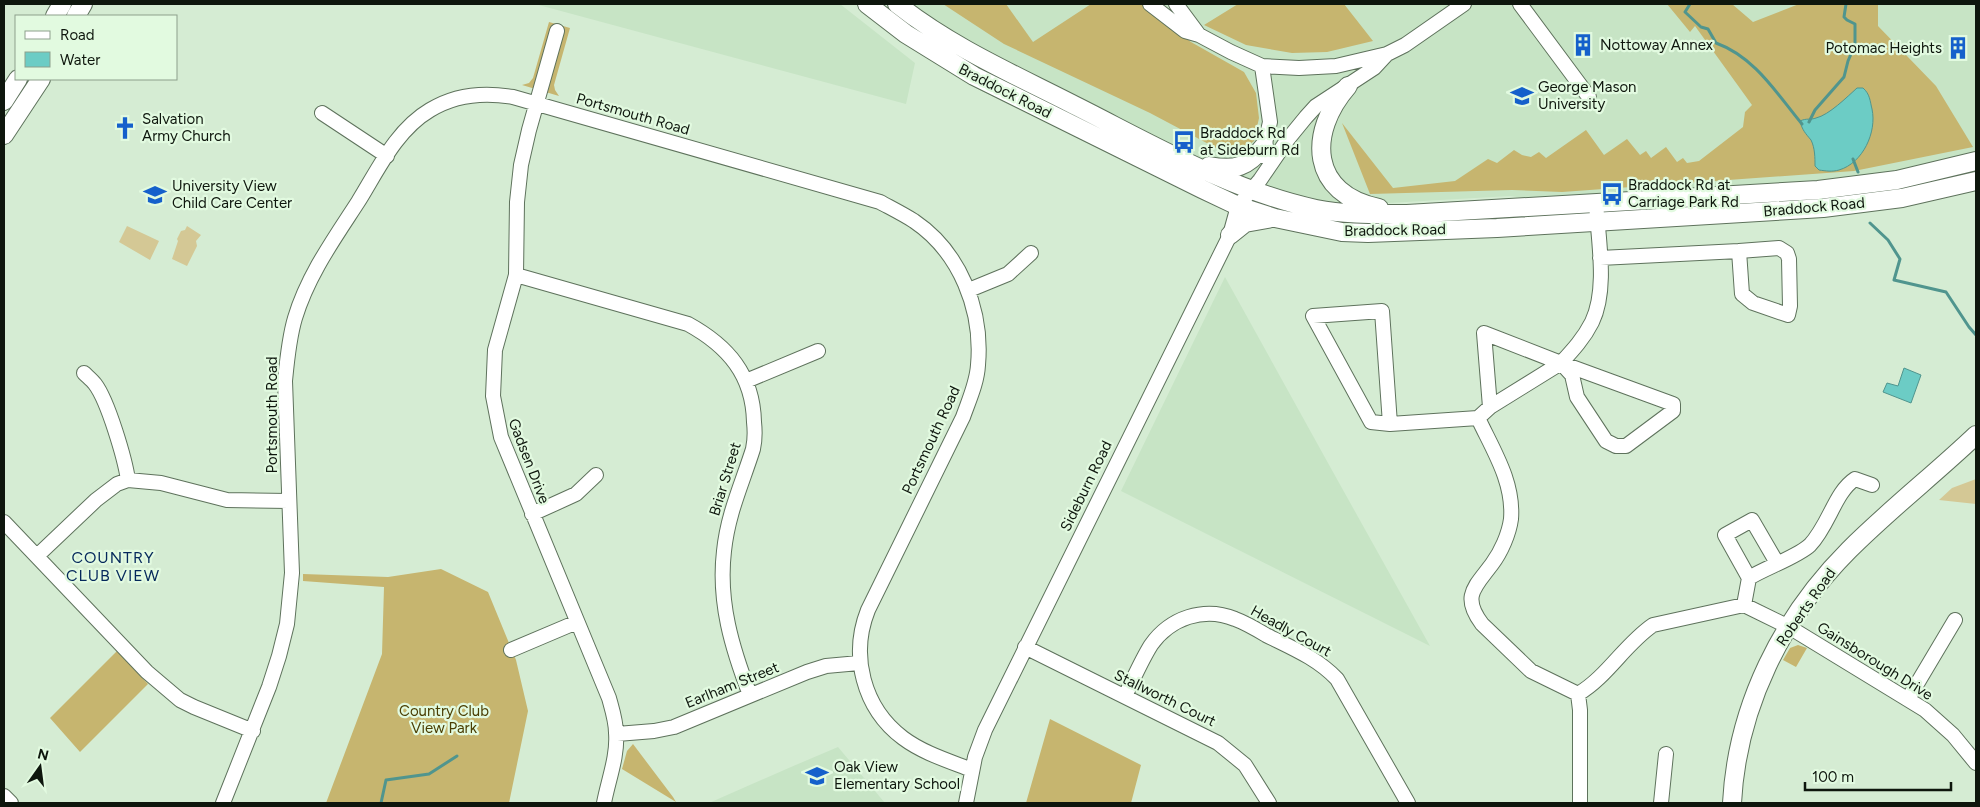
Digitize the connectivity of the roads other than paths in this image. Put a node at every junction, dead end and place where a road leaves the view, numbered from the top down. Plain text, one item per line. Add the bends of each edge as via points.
1 (62, 4) edge
2 (83, 4) edge
3 (867, 4) edge
4 (897, 4) edge
5 (1150, 4) edge
6 (1176, 4) edge
7 (1464, 4) edge
8 (1520, 4) edge
9 (56, 15) edge
10 (77, 15) edge
11 (557, 31) dead end
12 (1199, 35) junction
13 (1387, 54) junction
14 (1262, 66) junction
15 (17, 80) edge
16 (40, 80) edge
17 (1348, 86) junction
18 (1589, 97) dead end
19 (4, 101) edge
20 (536, 104) junction
21 (322, 113) dead end
22 (4, 135) edge
23 (1264, 146) junction
24 (387, 156) junction
25 (1186, 161) junction
26 (1976, 161) edge
27 (1976, 180) edge
28 (1250, 190) junction
29 (1596, 202) junction
30 (1238, 206) junction
31 (1407, 214) junction
32 (1275, 218) junction
33 (1597, 222) junction
34 (1230, 235) junction
35 (1739, 250) junction
36 (1031, 253) dead end
37 (1600, 258) junction
38 (516, 275) junction
39 (968, 290) junction
40 (818, 351) dead end
41 (1561, 363) junction
42 (84, 373) dead end
43 (746, 381) junction
44 (1490, 407) junction
45 (1478, 418) junction
46 (1390, 424) junction
47 (1976, 435) edge
48 (596, 475) dead end
49 (128, 480) junction
50 (1872, 485) dead end
51 (289, 501) junction
52 (532, 514) junction
53 (4, 522) edge
54 (37, 556) junction
55 (1777, 563) junction
56 (1749, 578) junction
57 (1744, 605) junction
58 (1954, 620) dead end
59 (577, 622) junction
60 (1789, 627) junction
61 (1025, 647) junction
62 (511, 650) dead end
63 (859, 663) junction
64 (1578, 694) junction
65 (750, 695) junction
66 (1125, 696) junction
67 (1908, 698) junction
68 (253, 731) junction
69 (617, 734) junction
70 (1666, 754) dead end
71 (1976, 763) edge
72 (972, 770) junction
73 (4, 796) edge
74 (11, 803) edge
75 (223, 803) edge
76 (604, 803) edge
77 (966, 803) edge
78 (1269, 803) edge
79 (1408, 803) edge
80 (1580, 803) edge
81 (1661, 803) edge
82 (1732, 803) edge

1 - 9 main road
2 - 10 main road
3 - 30 main road, Braddock Road via 906,34 974,76
4 - 25 main road, Braddock Road via 975,55
5 - 12 street via 1185,31
6 - 12 street
7 - 13 street
8 - 18 street
11 - 20 street, Gadsen Drive
12 - 14 street
13 - 14 street via 1336,66
13 - 17 street via 1374,68
14 - 23 street via 1270,122
15 - 19 main road
16 - 22 main road
17 - 28 street via 1316,106
17 - 31 main road via 1328,114 1322,132 1320,152 1326,170 1353,200
20 - 24 street, Portsmouth Road via 489,93 444,102 413,123
20 - 38 street, Gadsen Drive via 521,165
20 - 39 street, Portsmouth Road via 880,202 914,221 932,236 956,267
21 - 24 street
23 - 25 main road via 1249,162 1230,169
23 - 28 street
24 - 51 street, Portsmouth Road via 316,267 295,318 285,381
25 - 28 main road, Braddock Road
26 - 29 main road, Braddock Road via 1897,180 1818,190
27 - 33 main road, Braddock Road via 1902,198 1832,207
28 - 30 street, Sideburn Road
28 - 31 main road, Braddock Road via 1326,210
29 - 31 main road, Braddock Road
29 - 33 street
30 - 32 main road, Braddock Road
30 - 34 street, Sideburn Road
32 - 33 main road, Braddock Road via 1342,232 1368,233
32 - 34 main road via 1252,220
33 - 37 street
34 - 61 street, Sideburn Road
35 - 35 street via 1779,248 1786,253 1789,259 1788,315 1746,299 1742,294
35 - 37 street
36 - 39 street via 1008,274
37 - 41 street via 1599,298 1592,321 1578,345
38 - 43 street, Briar Street via 688,324 720,345
38 - 52 street, Gadsen Drive via 495,350 492,396 501,437
39 - 63 street, Portsmouth Road via 978,326 979,346 973,390 963,417 868,610 861,634
40 - 43 street
41 - 41 street via 1572,375 1577,397 1606,441 1616,446 1626,446 1673,412 1672,404
41 - 44 street
41 - 44 street via 1484,333
42 - 49 street via 103,396
43 - 65 street, Briar Street via 754,412 755,438 728,522 722,582 729,636
44 - 45 street
45 - 46 street
45 - 64 street via 1505,474 1511,503 1510,526 1501,549 1474,586 1472,597 1476,616 1531,671
46 - 46 street via 1382,311 1312,316 1371,422
47 - 60 main road, Roberts Road via 1850,549 1826,575
48 - 52 street via 576,494
49 - 51 street via 161,483 227,500
49 - 54 street via 96,500
50 - 55 street via 1855,478 1846,485 1824,529 1809,546
51 - 68 street, Portsmouth Road via 292,573 286,624 279,656
52 - 59 street, Gadsen Drive
53 - 54 street
54 - 68 street via 168,691 194,707
55 - 56 street
55 - 56 street via 1752,520 1725,536
56 - 57 street
57 - 60 street, Gainsborough Drive
57 - 64 street via 1653,625
58 - 67 street
59 - 62 street
59 - 69 street, Gadsen Drive via 609,698
60 - 67 street, Gainsborough Drive
60 - 82 main road, Roberts Road via 1762,676 1751,704 1742,732
61 - 66 street, Stallworth Court
61 - 72 street, Sideburn Road via 984,730
63 - 65 street, Earlham Street via 826,666
63 - 72 street, Portsmouth Road via 870,698 892,729 912,744
64 - 80 street
65 - 69 street, Earlham Street via 674,727
66 - 78 street, Stallworth Court via 1213,740 1236,756 1252,774
66 - 79 street, Headly Court via 1152,645 1167,628 1196,615 1220,614 1235,619 1309,656 1337,679
67 - 71 street, Gainsborough Drive via 1945,726
68 - 75 street, Portsmouth Road
69 - 76 street, Gadsen Drive
70 - 81 street
72 - 77 street, Sideburn Road
73 - 74 street

